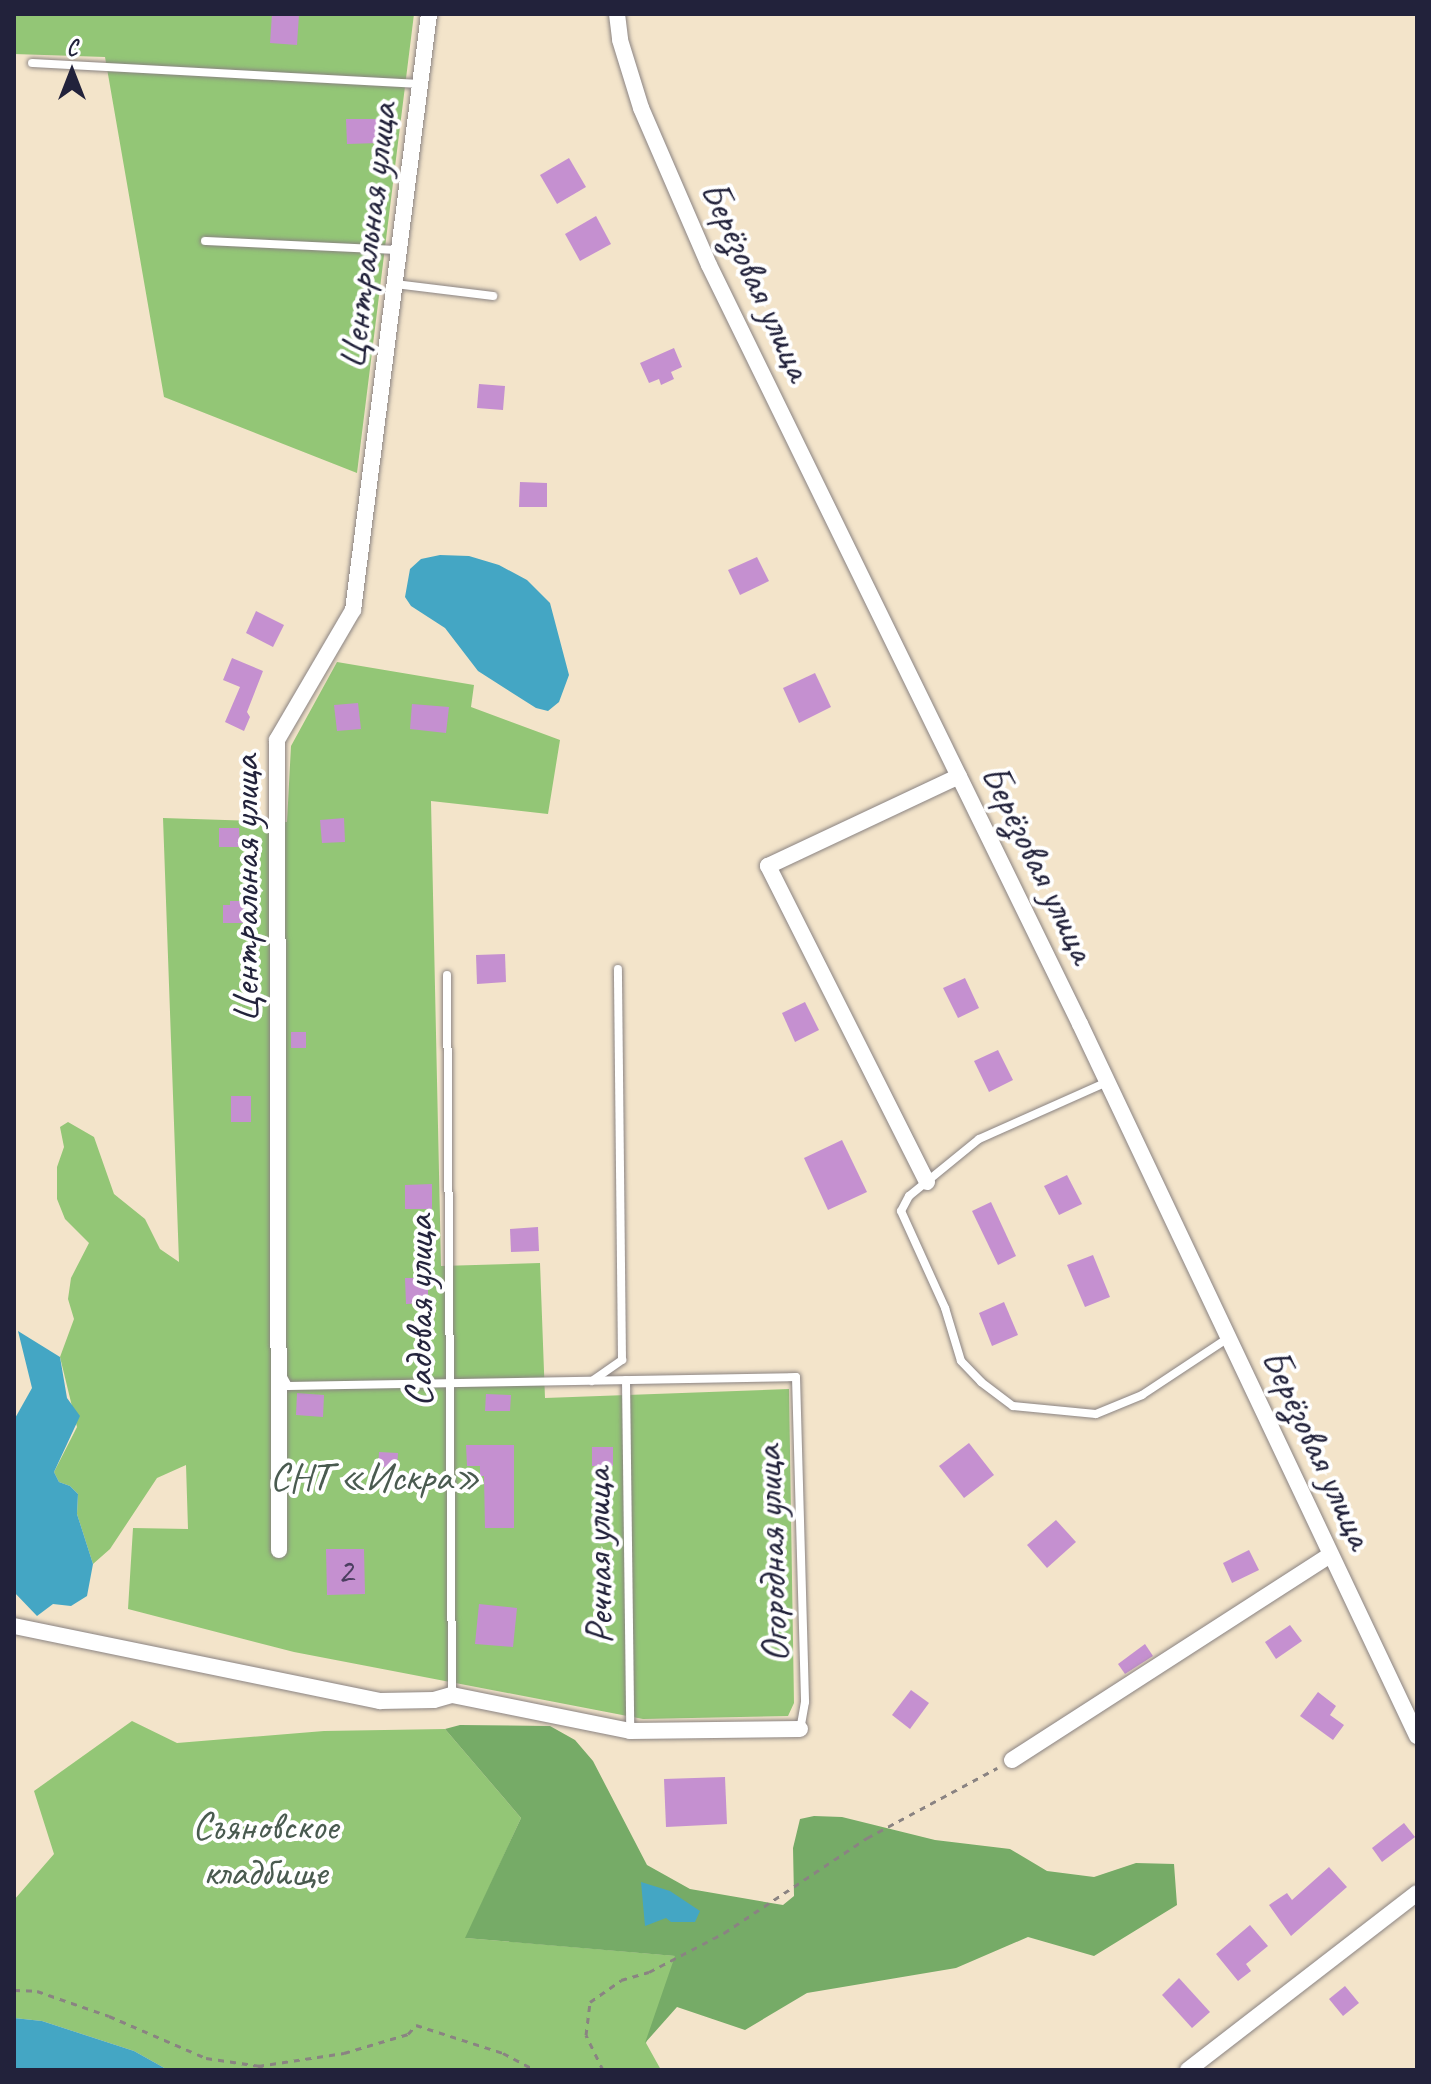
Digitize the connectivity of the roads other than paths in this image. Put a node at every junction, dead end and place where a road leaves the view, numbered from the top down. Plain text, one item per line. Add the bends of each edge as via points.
1 (429, 14) edge
2 (617, 14) edge
3 (32, 63) dead end
4 (420, 84) junction
5 (205, 241) dead end
6 (399, 250) junction
7 (395, 284) junction
8 (493, 296) dead end
9 (959, 776) junction
10 (618, 969) dead end
11 (447, 975) dead end
12 (1107, 1081) junction
13 (927, 1182) junction
14 (1228, 1338) junction
15 (279, 1370) junction
16 (626, 1380) junction
17 (591, 1381) junction
18 (450, 1383) junction
19 (279, 1550) dead end
20 (1330, 1555) junction
21 (14, 1626) edge
22 (452, 1695) junction
23 (800, 1729) joint
24 (630, 1731) junction
25 (1417, 1736) edge
26 (1012, 1760) road end
27 (1417, 1893) edge
28 (1188, 2070) edge

1 - 4 street, Центральная улица
2 - 9 street, Берёзовая улица via 641,108 709,265
3 - 4 lane
4 - 6 street, Центральная улица
5 - 6 lane
6 - 7 street, Центральная улица
7 - 8 lane
7 - 15 street, Центральная улица via 353,610 277,740
9 - 12 street, Берёзовая улица
9 - 13 street via 768,866
10 - 17 lane via 622,1360
11 - 18 lane, Садовая улица
12 - 13 lane via 979,1139
12 - 14 street, Берёзовая улица
13 - 14 lane via 909,1196 901,1211 945,1308 961,1361 1013,1406 1096,1414 1142,1395
14 - 20 street, Берёзовая улица
15 - 18 lane via 288,1386
15 - 19 street, Центральная улица
16 - 17 lane
16 - 23 lane, Огородная улица via 796,1377 805,1702
16 - 24 lane, Речная улица
17 - 18 lane
18 - 22 lane, Садовая улица
20 - 25 street, Берёзовая улица
20 - 26 street
21 - 22 street via 380,1701
22 - 24 street
23 - 24 street
27 - 28 street

